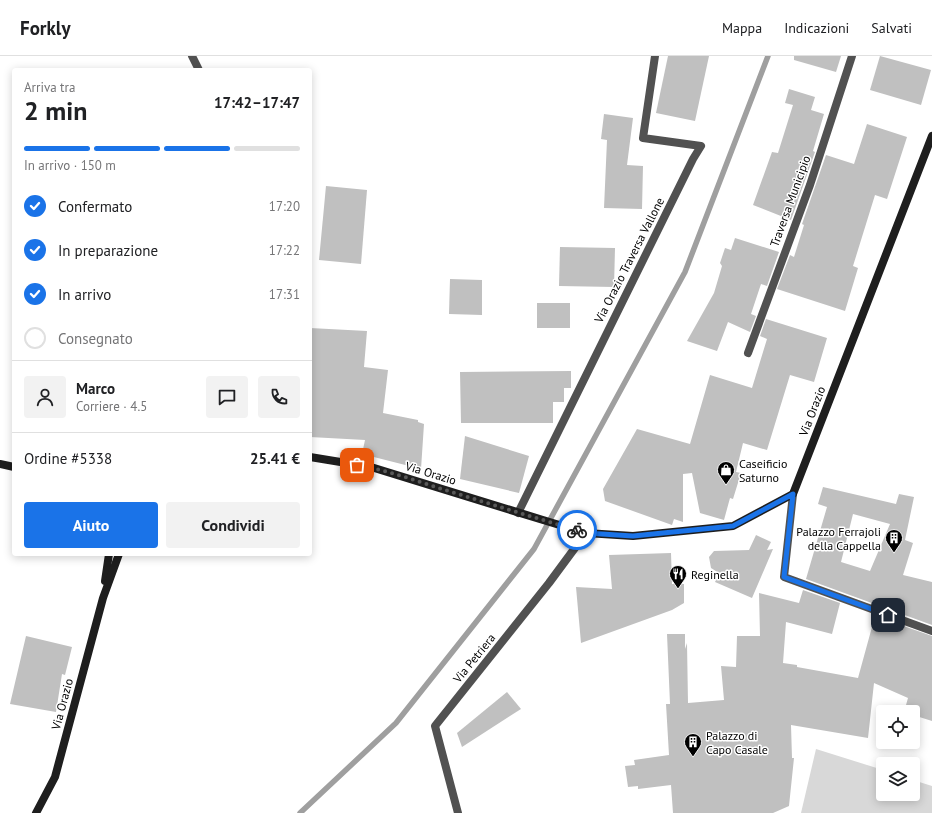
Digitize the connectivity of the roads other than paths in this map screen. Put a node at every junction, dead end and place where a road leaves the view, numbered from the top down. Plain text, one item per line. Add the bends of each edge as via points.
1 (192, 56) edge
2 (655, 56) edge
3 (852, 56) edge
4 (199, 68) edge
5 (932, 136) edge
6 (748, 353) dead end
7 (312, 458) edge
8 (12, 462) edge
9 (0, 464) edge
10 (12, 467) edge
11 (793, 494) junction
12 (518, 513) junction
13 (586, 533) junction
14 (109, 556) edge
15 (118, 556) edge
16 (103, 598) junction
17 (932, 631) edge
18 (36, 813) edge
19 (458, 813) edge

1 - 4 street
2 - 12 street, Via Orazio Traversa Vallone via 643,138 701,146
3 - 6 street, Traversa Municipio via 810,185
5 - 11 street, Via Orazio
7 - 12 street, Via Orazio via 371,467
8 - 9 street
9 - 10 street
11 - 13 street via 733,526 633,536
11 - 17 street via 784,577
12 - 13 street, Via Orazio
13 - 19 street, Via Petriera via 435,726
14 - 16 street
15 - 16 street
16 - 18 street, Via Orazio via 55,777

